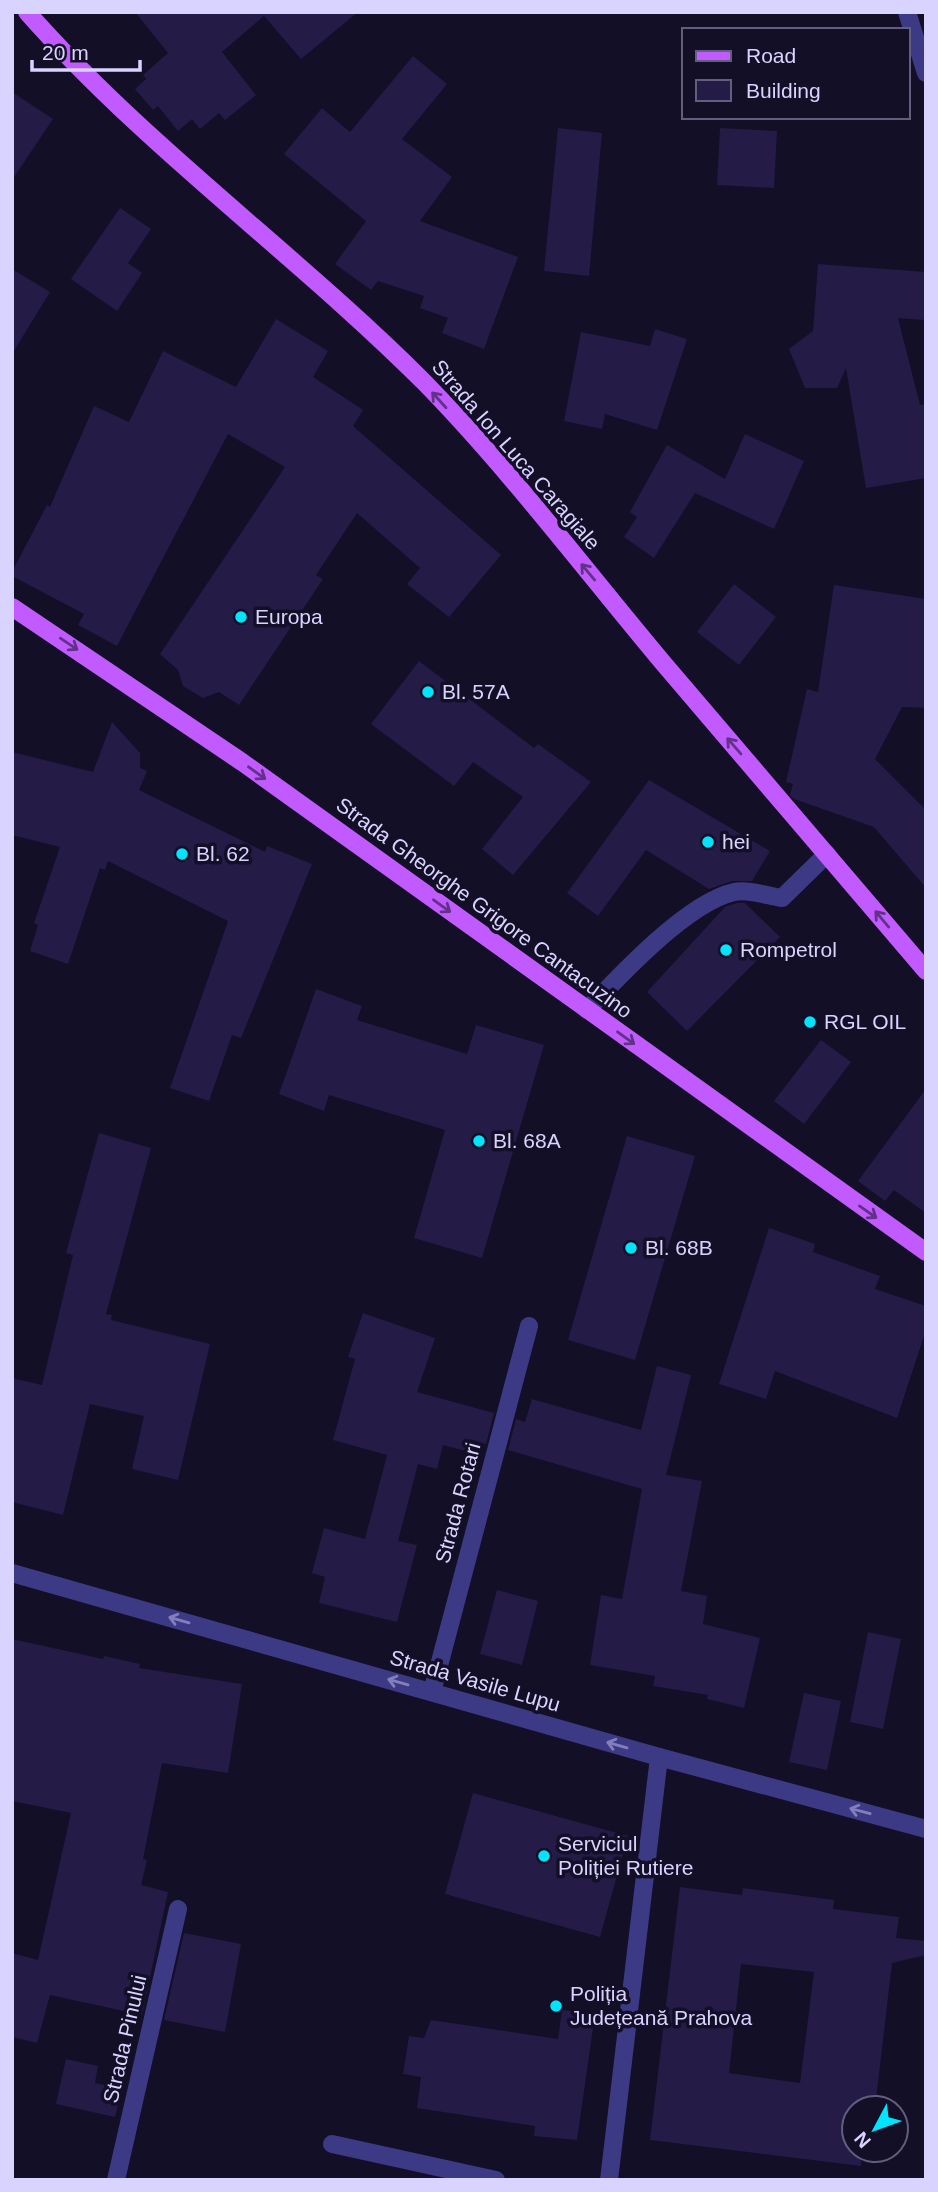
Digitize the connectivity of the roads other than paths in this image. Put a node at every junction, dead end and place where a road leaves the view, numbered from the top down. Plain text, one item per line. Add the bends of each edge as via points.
1 (27, 12) edge
2 (907, 12) edge
3 (922, 50) edge
4 (926, 73) edge
5 (12, 607) edge
6 (827, 854) junction
7 (926, 971) edge
8 (587, 1010) junction
9 (926, 1252) edge
10 (529, 1326) dead end
11 (12, 1573) edge
12 (432, 1692) junction
13 (659, 1757) junction
14 (926, 1829) edge
15 (178, 1909) dead end
16 (332, 2144) dead end
17 (116, 2180) edge
18 (496, 2180) edge
19 (609, 2180) edge

6 -> 1 main road, Strada Ion Luca Caragiale via 526,496 425,384 330,293 142,128
2 - 3 street
3 - 4 street
5 -> 8 main road, Strada Gheorghe Grigore Cantacuzino via 242,761
7 -> 6 main road, Strada Ion Luca Caragiale
6 - 8 street via 782,898 737,891 715,898 626,969
8 -> 9 main road, Strada Gheorghe Grigore Cantacuzino
10 - 12 street, Strada Rotari
12 -> 11 street, Strada Vasile Lupu
13 -> 12 street, Strada Vasile Lupu
14 -> 13 street, Strada Vasile Lupu
13 - 19 street
15 - 17 street, Strada Pinului
16 - 18 street

